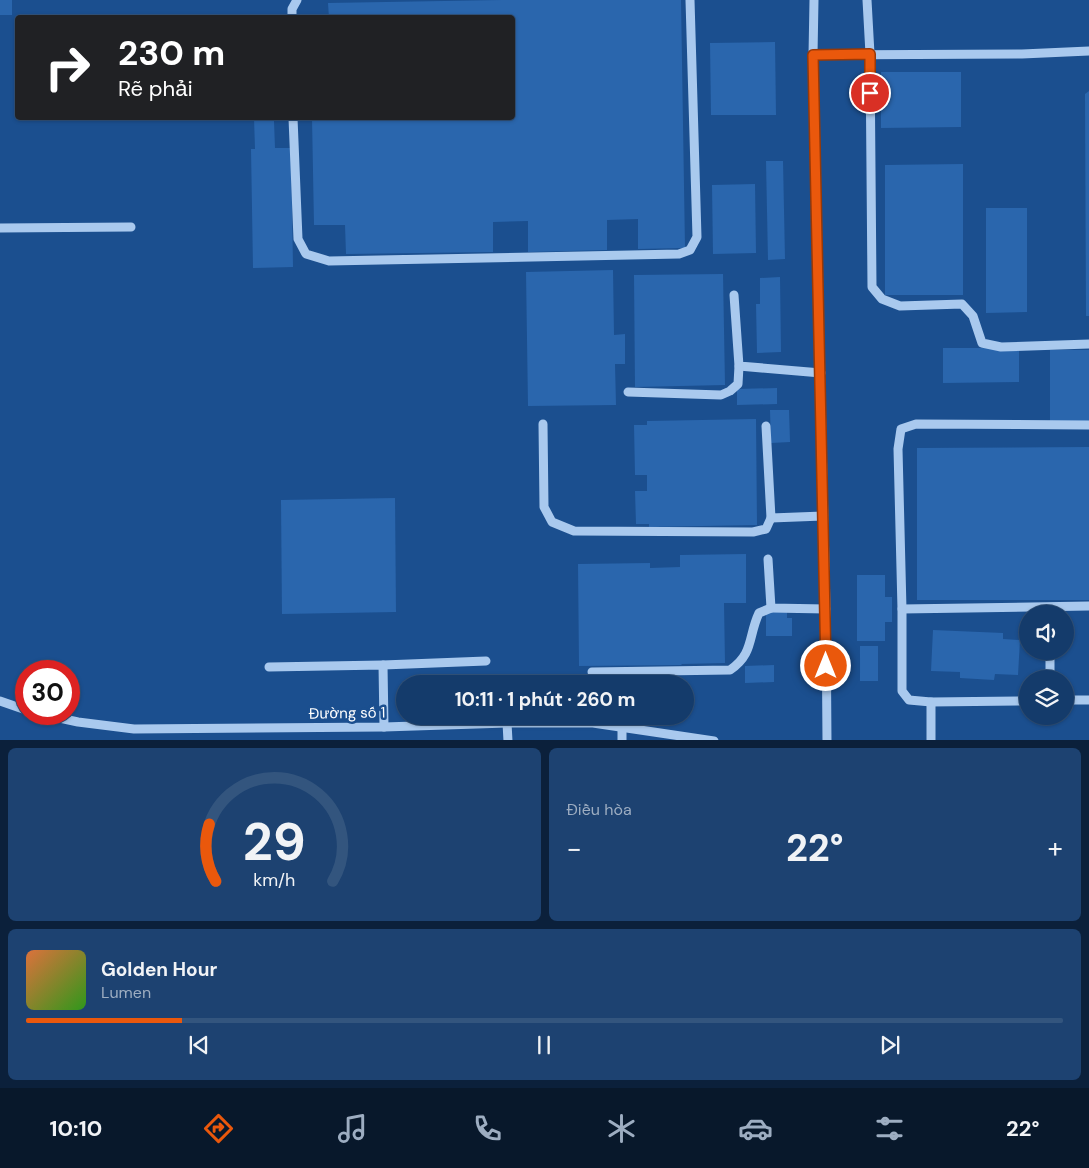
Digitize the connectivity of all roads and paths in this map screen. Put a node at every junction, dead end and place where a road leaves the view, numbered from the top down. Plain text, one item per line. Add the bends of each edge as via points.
1 (297, 0) edge
2 (690, 0) edge
3 (814, 0) edge
4 (867, 0) edge
5 (292, 15) edge
6 (1089, 51) edge
7 (870, 54) junction
8 (813, 55) junction
9 (293, 120) edge
10 (131, 227) dead end
11 (0, 228) edge
12 (734, 295) dead end
13 (1089, 344) edge
14 (739, 366) junction
15 (821, 373) junction
16 (628, 392) dead end
17 (543, 424) dead end
18 (766, 426) dead end
19 (1089, 426) edge
20 (823, 516) junction
21 (772, 518) junction
22 (768, 559) dead end
23 (1089, 606) edge
24 (771, 608) junction
25 (1074, 608) edge
26 (826, 609) junction
27 (902, 609) junction
28 (1019, 610) edge
29 (486, 661) dead end
30 (383, 665) junction
31 (269, 667) dead end
32 (592, 672) dead end
33 (1074, 700) edge
34 (1089, 700) edge
35 (0, 701) edge
36 (1019, 701) edge
37 (931, 702) junction
38 (15, 706) edge
39 (80, 722) edge
40 (425, 725) edge
41 (508, 725) edge
42 (612, 725) edge
43 (384, 726) junction
44 (622, 726) junction
45 (508, 740) edge
46 (622, 740) edge
47 (714, 740) edge
48 (827, 740) edge
49 (931, 740) edge

1 - 5 street
2 - 9 street via 697,237 690,250 679,254 329,261 306,254 298,239
3 - 8 street
4 - 7 street
6 - 7 street
7 - 8 street
7 - 13 street via 872,287 882,298 900,306 962,304 973,316 982,343 1001,346
8 - 15 street
10 - 11 street
12 - 14 street
14 - 15 street
14 - 16 street via 738,384 721,395
15 - 20 street
17 - 21 street via 544,507 552,522 574,531 753,532 766,529
18 - 21 street
19 - 27 street via 916,424 902,429 898,449
20 - 21 street
20 - 26 street
22 - 24 street
23 - 25 street
24 - 26 street
24 - 32 street via 759,613 748,650 739,664 730,670
26 - 48 street
27 - 28 street
27 - 37 street via 902,692 909,700
29 - 30 street
30 - 31 street
30 - 43 street
33 - 34 street
35 - 38 street
36 - 37 street
37 - 49 street
39 - 43 street, Đường số 1 via 134,729
40 - 43 street, Đường số 1
41 - 45 street
42 - 44 street, Đường số 1
44 - 46 street
44 - 47 street, Đường số 1

